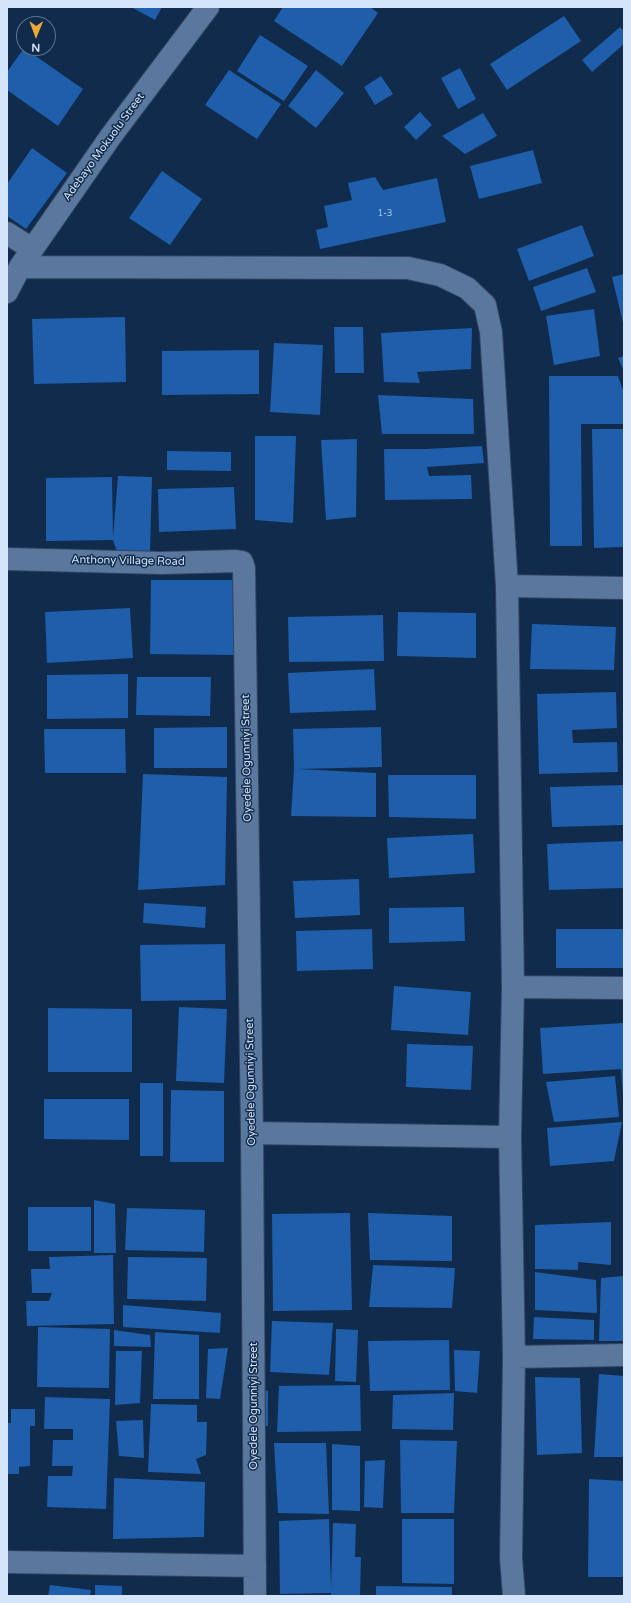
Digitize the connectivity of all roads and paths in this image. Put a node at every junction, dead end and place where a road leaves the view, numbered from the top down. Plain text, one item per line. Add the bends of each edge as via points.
1 (208, 7) edge
2 (7, 233) edge
3 (26, 258) junction
4 (7, 292) edge
5 (7, 558) edge
6 (244, 568) joint
7 (507, 586) junction
8 (624, 588) edge
9 (513, 987) junction
10 (624, 988) edge
11 (252, 1133) junction
12 (510, 1137) junction
13 (624, 1355) edge
14 (514, 1357) junction
15 (7, 1562) edge
16 (255, 1566) junction
17 (255, 1596) edge
18 (514, 1596) edge

1 - 3 street, Adebayo Mokuolu Street via 111,136
2 - 3 street
3 - 4 street, Adebayo Mokuolu Street
3 - 7 street via 408,268 440,275 467,288 484,305 491,332
5 - 6 street, Anthony Village Road via 161,563 236,561 242,562
6 - 11 street, Oyedele Ogunniyi Street
7 - 8 street
7 - 9 street
9 - 10 street
9 - 12 street
11 - 12 street
11 - 16 street, Oyedele Ogunniyi Street
12 - 14 street
13 - 14 street
14 - 18 street via 510,1558
15 - 16 street
16 - 17 street, Oyedele Ogunniyi Street

